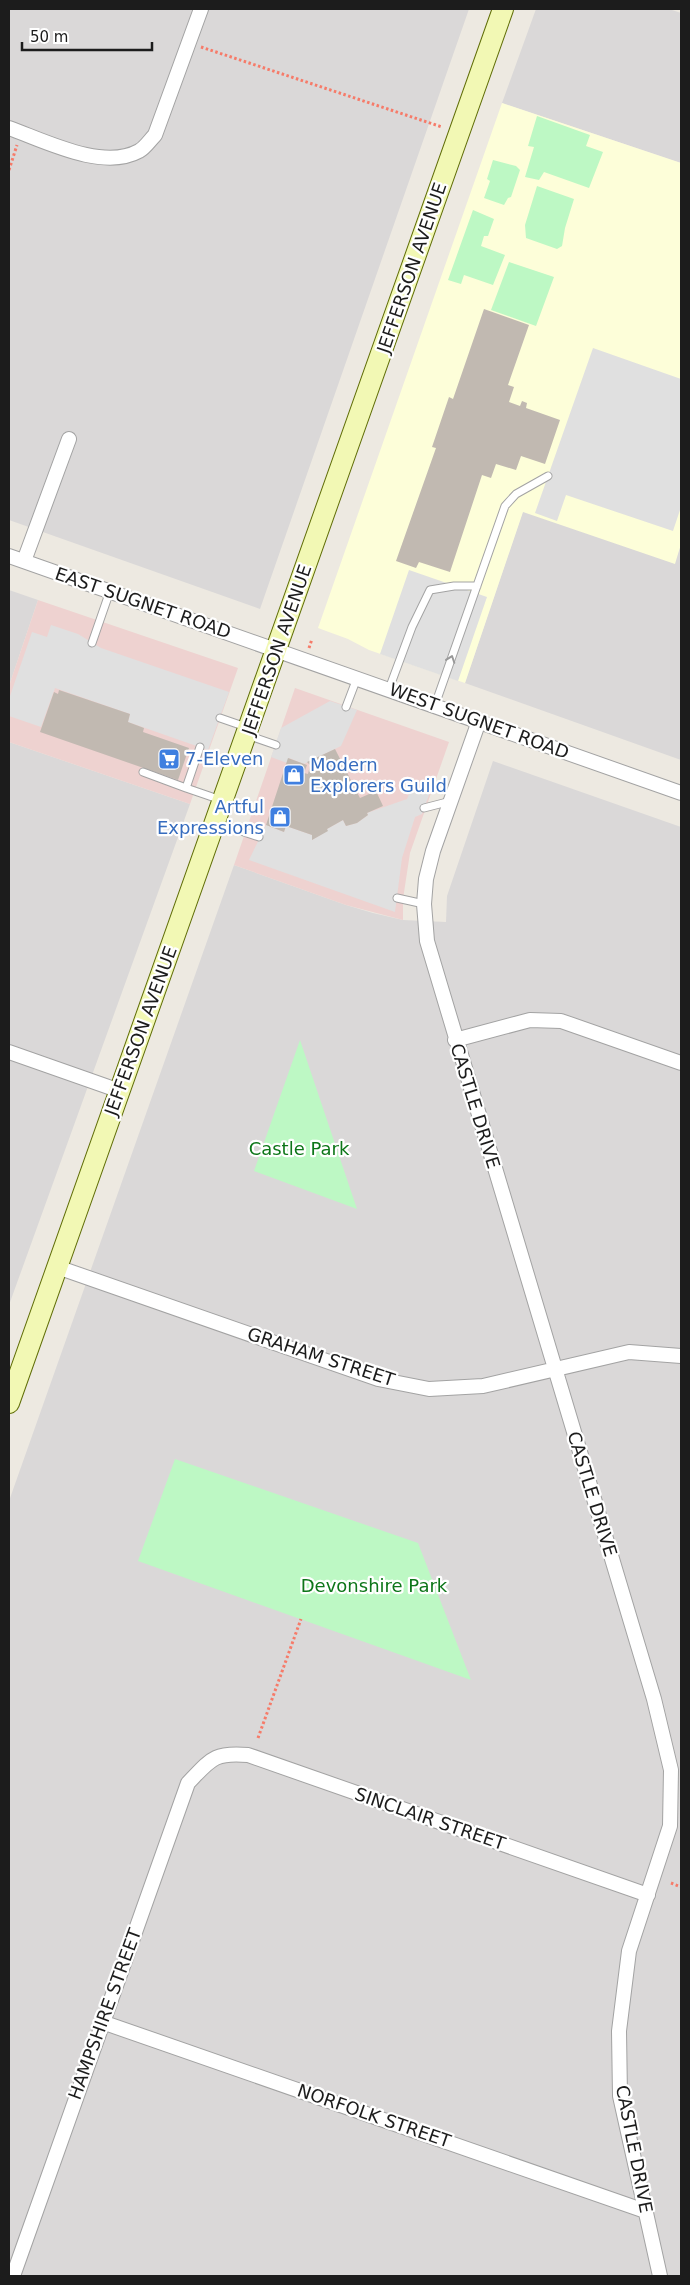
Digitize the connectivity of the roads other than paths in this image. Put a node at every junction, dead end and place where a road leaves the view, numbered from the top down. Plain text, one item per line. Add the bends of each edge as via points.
1 (201, 9) edge
2 (503, 9) edge
3 (15, 130) edge
4 (69, 439) dead end
5 (548, 476) dead end
6 (9, 556) edge
7 (24, 561) junction
8 (477, 586) junction
9 (110, 591) junction
10 (92, 642) dead end
11 (277, 650) junction
12 (357, 678) junction
13 (389, 689) junction
14 (435, 705) junction
15 (346, 707) dead end
16 (220, 718) dead end
17 (479, 721) junction
18 (248, 732) junction
19 (276, 745) dead end
20 (200, 747) dead end
21 (143, 772) dead end
22 (186, 788) junction
23 (681, 793) edge
24 (223, 800) junction
25 (451, 801) junction
26 (424, 808) dead end
27 (216, 822) junction
28 (259, 837) dead end
29 (396, 898) dead end
30 (424, 904) junction
31 (455, 1040) junction
32 (9, 1052) edge
33 (681, 1063) edge
34 (120, 1091) junction
35 (57, 1267) junction
36 (681, 1356) edge
37 (554, 1370) junction
38 (9, 1403) edge
39 (211, 1759) joint
40 (648, 1896) junction
41 (102, 2022) junction
42 (645, 2211) junction
43 (13, 2276) edge
44 (660, 2276) edge

1 - 3 street via 155,135 140,151 115,159 87,155
2 - 11 street, JEFFERSON AVENUE
4 - 7 street
5 - 8 lane via 516,494 505,506
6 - 7 street, EAST SUGNET ROAD
7 - 9 street, EAST SUGNET ROAD
8 - 13 lane via 430,590
14 -> 8 lane
9 - 10 lane
9 - 11 street, EAST SUGNET ROAD
11 - 12 street, WEST SUGNET ROAD
11 - 18 street, JEFFERSON AVENUE
12 - 13 street, WEST SUGNET ROAD
12 - 15 lane
13 - 14 street, WEST SUGNET ROAD
14 - 17 street, WEST SUGNET ROAD
16 - 18 lane
17 - 23 street, WEST SUGNET ROAD
17 - 25 street, CASTLE DRIVE
18 - 19 lane
18 - 24 street, JEFFERSON AVENUE
20 - 22 lane
21 - 22 lane
22 - 24 lane
24 - 27 street, JEFFERSON AVENUE
25 - 26 lane
25 - 30 street, CASTLE DRIVE via 433,851
27 - 28 lane
27 - 34 street, JEFFERSON AVENUE
29 - 30 lane
30 - 31 street, CASTLE DRIVE via 426,941
31 - 33 street via 530,1020 561,1021
31 - 37 street, CASTLE DRIVE
32 - 34 street
34 - 35 street, JEFFERSON AVENUE
35 - 37 street, GRAHAM STREET via 378,1379 429,1389 483,1386
35 - 38 street, JEFFERSON AVENUE
36 - 37 street, GRAHAM STREET via 629,1352
37 - 40 street, CASTLE DRIVE via 654,1699 671,1770 670,1826
39 - 40 street, SINCLAIR STREET via 230,1753 248,1755
39 - 41 street, HAMPSHIRE STREET via 188,1783
40 - 42 street, CASTLE DRIVE via 629,1951 619,2031 620,2096
41 - 42 street, NORFOLK STREET
41 - 43 street, HAMPSHIRE STREET
42 - 44 street, CASTLE DRIVE

